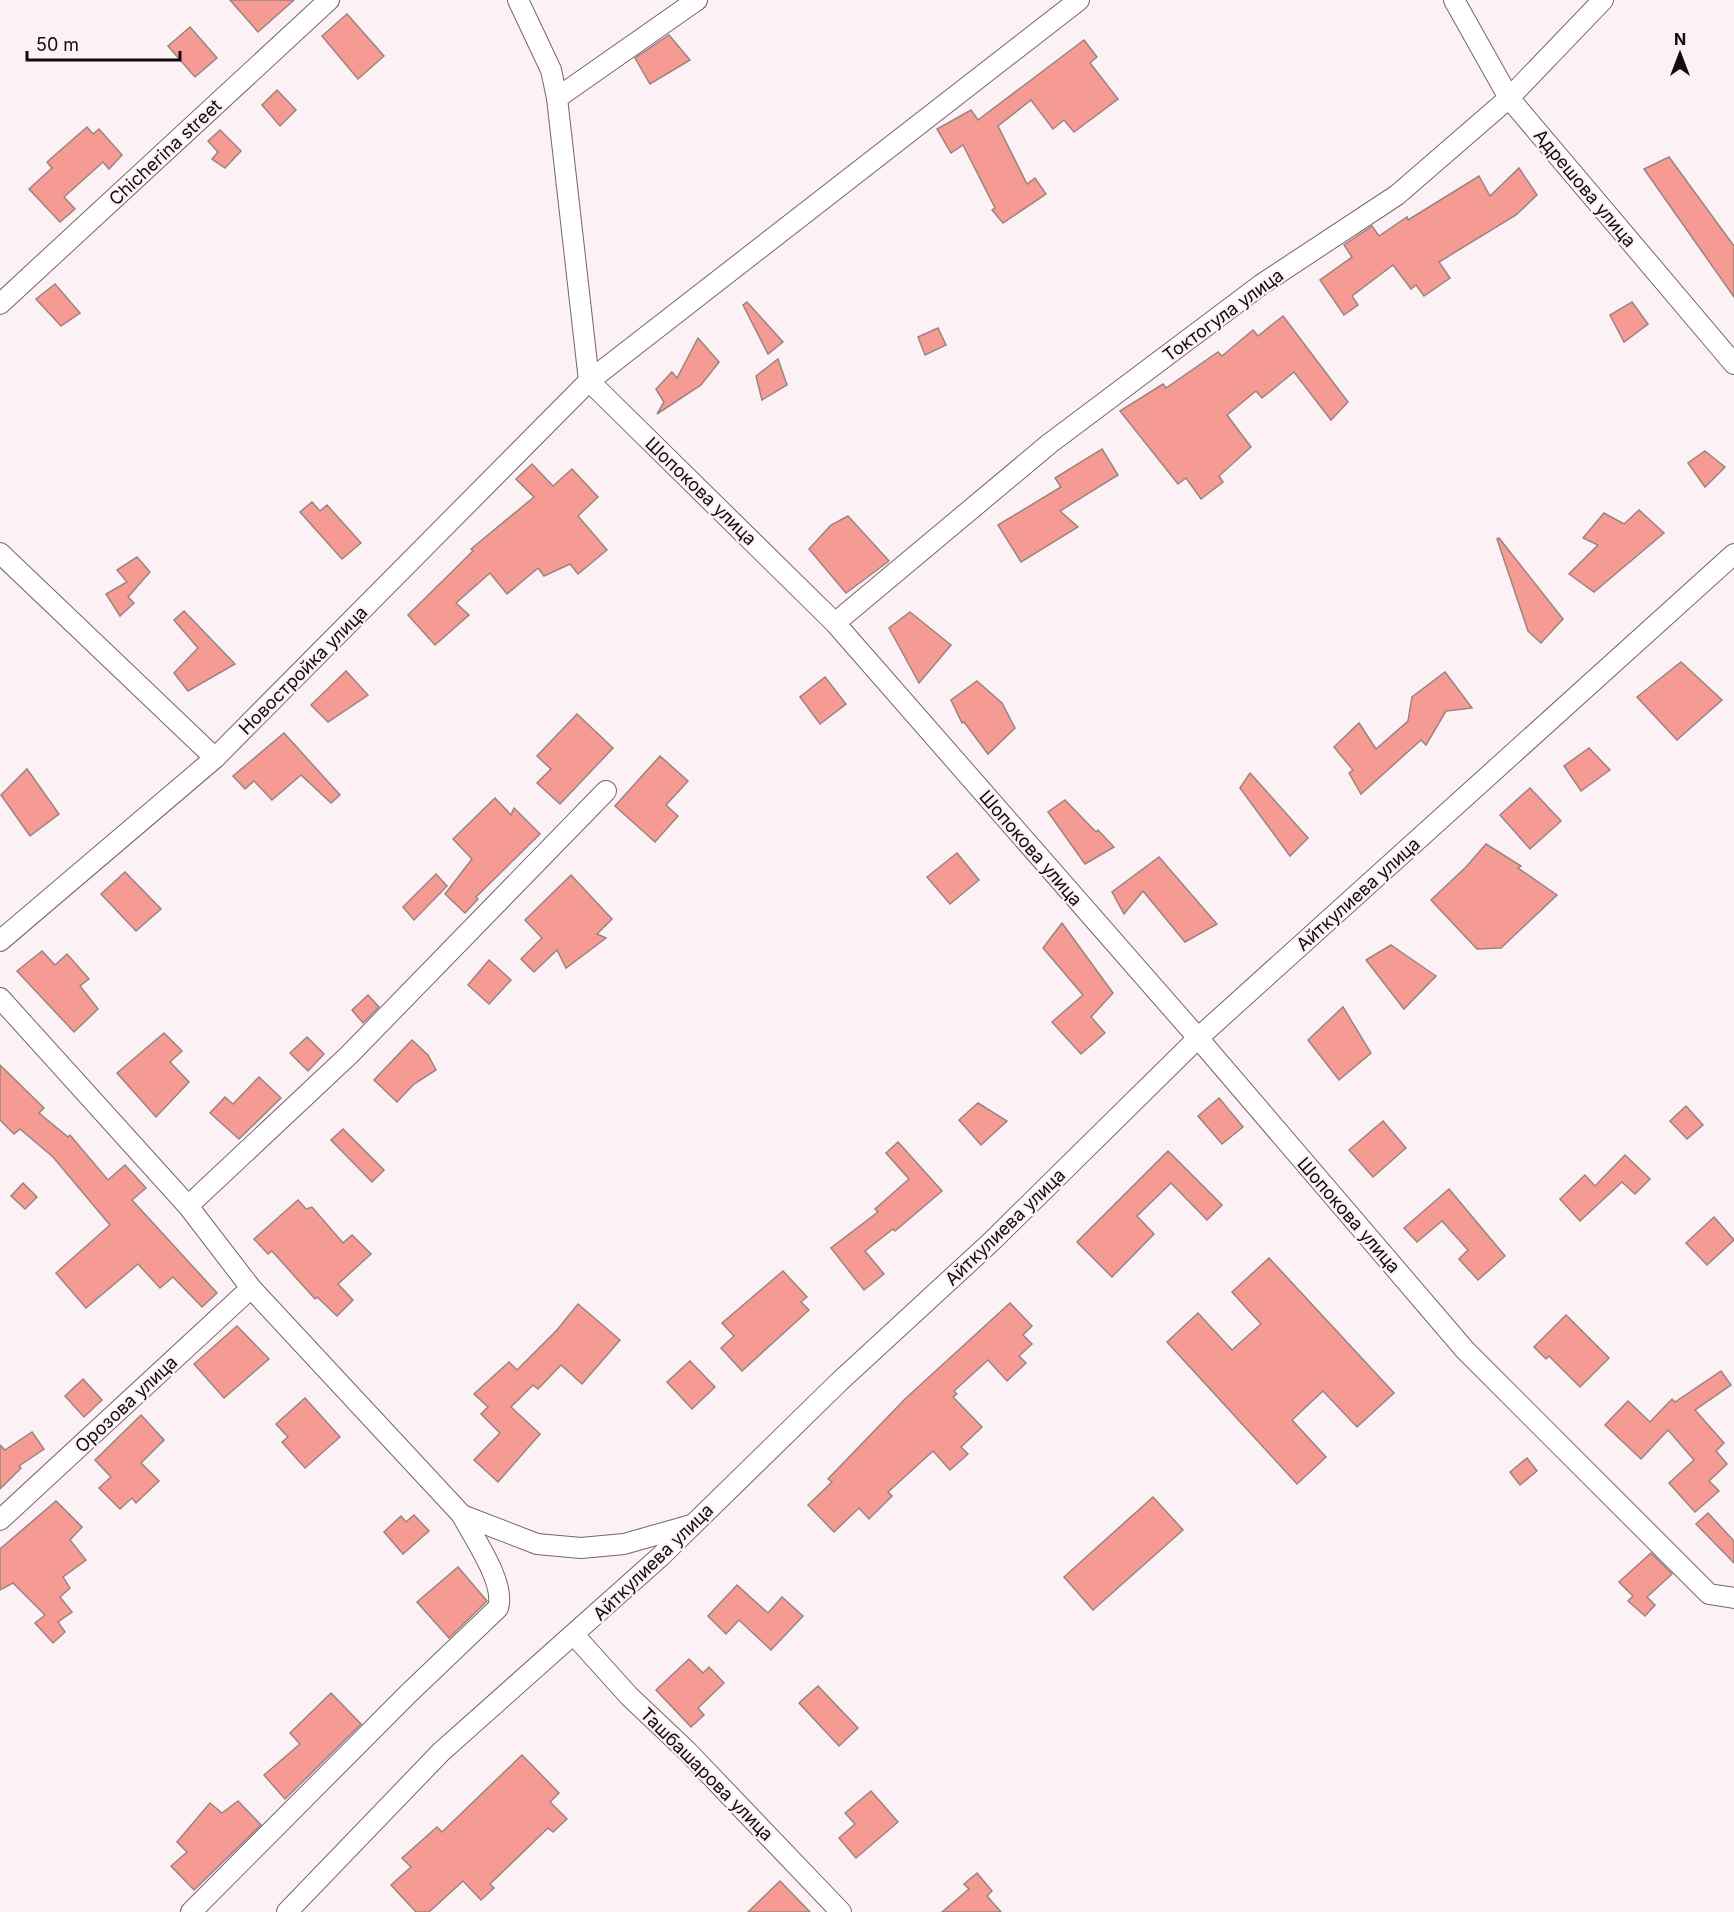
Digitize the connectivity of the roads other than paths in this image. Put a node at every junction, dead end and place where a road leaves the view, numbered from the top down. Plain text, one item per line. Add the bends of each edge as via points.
1 (329, 0) edge
2 (518, 0) edge
3 (697, 0) edge
4 (1079, 0) edge
5 (1454, 0) edge
6 (1603, 0) edge
7 (557, 98) junction
8 (1509, 98) junction
9 (0, 304) edge
10 (1734, 363) edge
11 (589, 381) junction
12 (0, 553) edge
13 (1734, 554) edge
14 (835, 623) junction
15 (215, 758) junction
16 (606, 791) dead end
17 (0, 941) edge
18 (0, 998) edge
19 (1198, 1038) junction
20 (188, 1206) junction
21 (251, 1288) junction
22 (462, 1515) junction
23 (0, 1520) edge
24 (693, 1525) junction
25 (1734, 1598) edge
26 (575, 1636) junction
27 (191, 1912) edge
28 (287, 1912) edge
29 (841, 1912) edge

1 - 9 street, Chicherina street
2 - 7 street via 551,70
3 - 7 street
4 - 11 street, Новостройка улица
5 - 8 street, Адрешова улица
6 - 8 street, Токтогула улица
7 - 11 street
8 - 10 street, Адрешова улица
8 - 14 street, Токтогула улица via 1397,195 1262,284 1049,444
11 - 14 street, Шопокова улица
11 - 15 street, Новостройка улица
12 - 15 street
13 - 19 street, Айткулиева улица
14 - 19 street, Шопокова улица
15 - 17 street, Новостройка улица
16 - 20 street via 349,1055
18 - 20 street
19 - 24 street, Айткулиева улица via 991,1242 839,1382
19 - 25 street, Шопокова улица via 1465,1350 1709,1594
20 - 21 street
21 - 22 street
21 - 23 street, Орозова улица
22 - 24 street via 537,1544 581,1548 624,1544
22 - 27 street via 498,1584 498,1608
24 - 26 street, Айткулиева улица
26 - 28 street, Айткулиева улица via 441,1752
26 - 29 street, Ташбашарова улица

